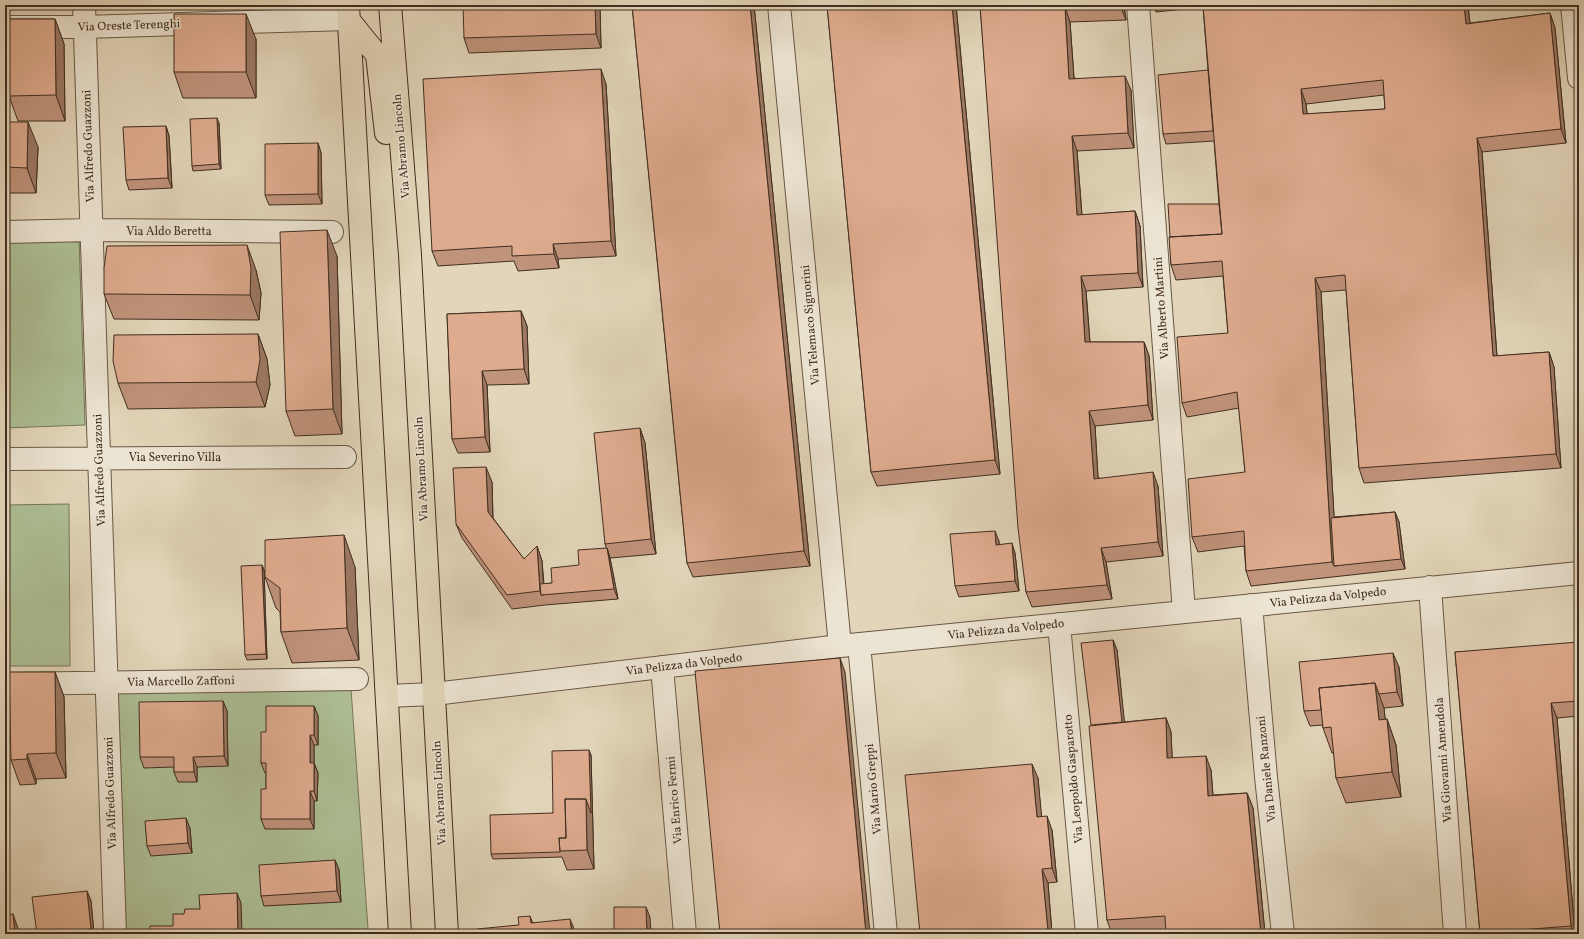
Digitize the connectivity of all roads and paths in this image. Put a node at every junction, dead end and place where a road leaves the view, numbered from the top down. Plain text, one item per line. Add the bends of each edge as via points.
1 (84, 5) edge
2 (390, 5) edge
3 (779, 5) edge
4 (1138, 5) edge
5 (1572, 5) edge
6 (348, 12) edge
7 (5, 27) edge
8 (84, 27) junction
9 (1579, 78) edge
10 (404, 178) junction
11 (91, 230) junction
12 (5, 232) edge
13 (332, 232) dead end
14 (99, 457) junction
15 (345, 457) dead end
16 (5, 459) edge
17 (1579, 573) edge
18 (1430, 586) junction
19 (1251, 605) junction
20 (1184, 612) junction
21 (1059, 624) junction
22 (850, 645) junction
23 (662, 667) junction
24 (357, 679) dead end
25 (106, 682) junction
26 (5, 684) edge
27 (434, 694) junction
28 (387, 696) junction
29 (115, 934) edge
30 (400, 934) edge
31 (447, 934) edge
32 (685, 934) edge
33 (886, 934) edge
34 (1087, 934) edge
35 (1283, 934) edge
36 (1455, 934) edge

1 - 8 street, Via Alfredo Guazzoni
2 - 10 main road, Via Abramo Lincoln
3 - 22 street, Via Telemaco Signorini
4 - 20 street, Via Alberto Martini
5 - 9 street
6 - 8 street, Via Oreste Terenghi
6 - 10 main road via 377,55 387,149
6 - 28 main road
7 - 8 street, Via Oreste Terenghi
8 - 11 street, Via Alfredo Guazzoni
10 - 27 main road, Via Abramo Lincoln
11 - 12 street, Via Aldo Beretta
11 - 13 street, Via Aldo Beretta
11 - 14 street, Via Alfredo Guazzoni
14 - 15 street, Via Severino Villa
14 - 16 street, Via Severino Villa
14 - 25 street, Via Alfredo Guazzoni
17 - 18 street, Via Pelizza da Volpedo
18 - 19 street, Via Pelizza da Volpedo
18 - 36 street, Via Giovanni Amendola
19 - 20 street, Via Pelizza da Volpedo
19 - 35 street, Via Daniele Ranzoni
20 - 21 street, Via Pelizza da Volpedo
21 - 22 street, Via Pelizza da Volpedo
21 - 34 street, Via Leopoldo Gasparotto
22 - 23 street, Via Pelizza da Volpedo
22 - 33 street, Via Mario Greppi
23 - 27 street, Via Pelizza da Volpedo
23 - 32 street, Via Enrico Fermi
24 - 25 street, Via Marcello Zaffoni
25 - 26 street, Via Marcello Zaffoni
25 - 29 street, Via Alfredo Guazzoni
27 - 28 street, Via Pelizza da Volpedo
27 - 31 main road, Via Abramo Lincoln
28 - 30 main road

